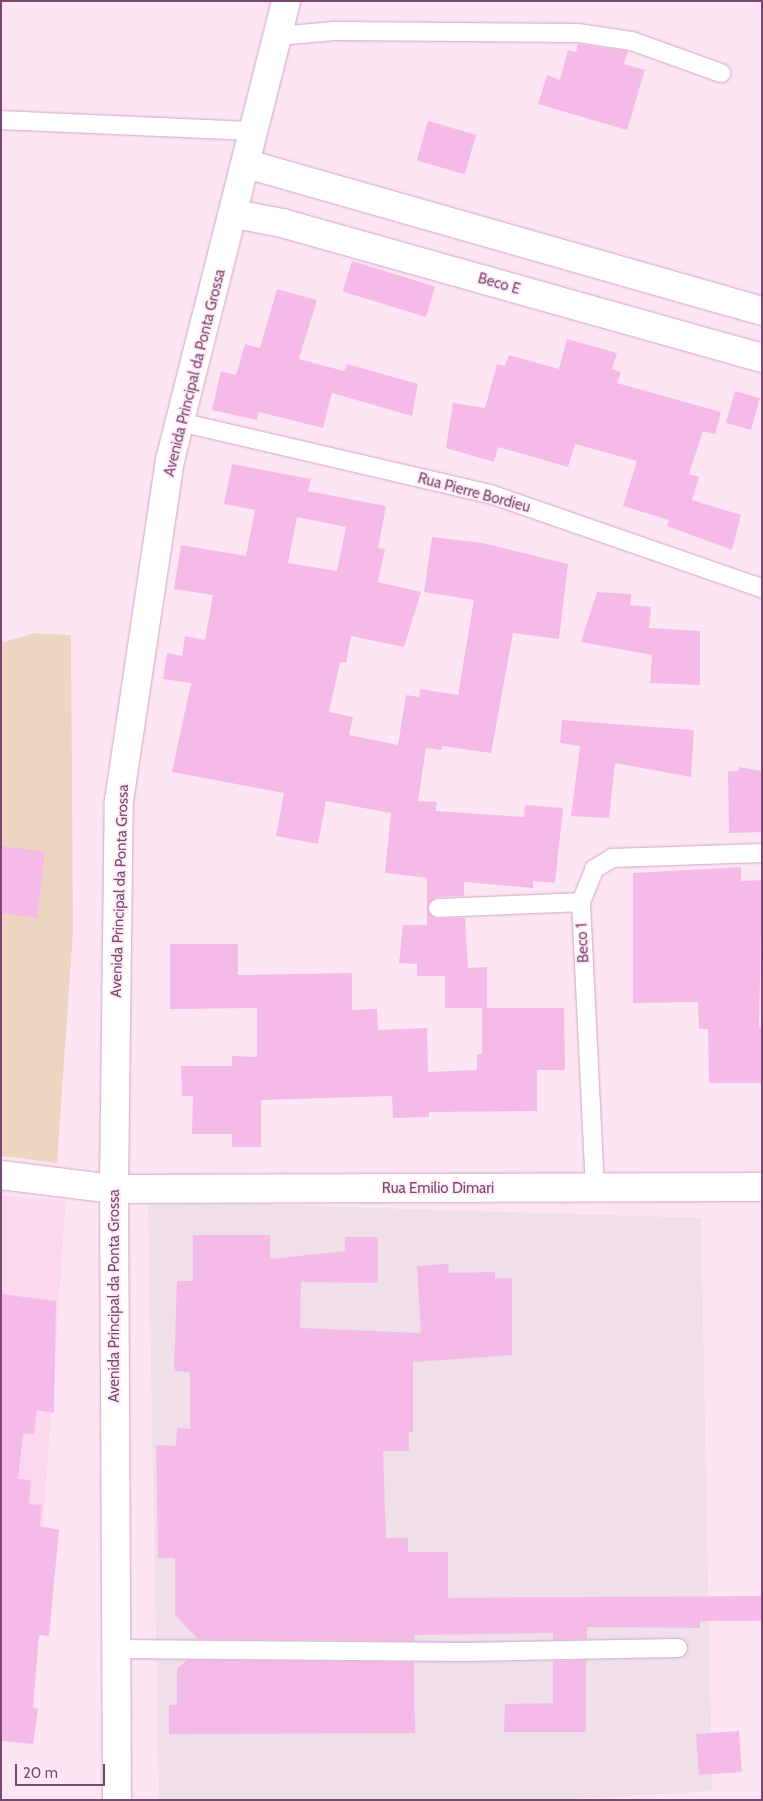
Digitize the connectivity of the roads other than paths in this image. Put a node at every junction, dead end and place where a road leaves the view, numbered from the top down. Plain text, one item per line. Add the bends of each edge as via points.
1 (286, 1) edge
2 (278, 36) junction
3 (721, 73) dead end
4 (1, 120) edge
5 (254, 131) junction
6 (247, 164) junction
7 (236, 214) junction
8 (762, 311) edge
9 (762, 358) edge
10 (180, 422) junction
11 (762, 588) edge
12 (762, 853) edge
13 (581, 902) junction
14 (438, 908) dead end
15 (1, 1175) edge
16 (762, 1187) edge
17 (114, 1189) junction
18 (596, 1189) junction
19 (117, 1648) junction
20 (678, 1648) dead end
21 (117, 1800) edge

1 - 2 street, Avenida Principal da Ponta Grossa
2 - 3 lane via 335,31 578,33 632,41
2 - 5 street, Avenida Principal da Ponta Grossa
4 - 5 lane
5 - 6 street, Avenida Principal da Ponta Grossa
6 - 7 street, Avenida Principal da Ponta Grossa
6 - 8 street
7 - 9 street, Beco E via 282,223
7 - 10 street, Avenida Principal da Ponta Grossa
10 - 11 lane, Rua Pierre Bordieu via 490,494
10 - 17 street, Avenida Principal da Ponta Grossa via 170,460 119,802
12 - 13 lane, Beco 1 via 612,858 594,869
13 - 14 lane
13 - 18 lane, Beco 1
15 - 17 street, Rua Emilio Dimari
16 - 18 street, Rua Emilio Dimari
17 - 18 street, Rua Emilio Dimari
17 - 19 street, Avenida Principal da Ponta Grossa
19 - 20 lane via 465,1652
19 - 21 street, Avenida Principal da Ponta Grossa

